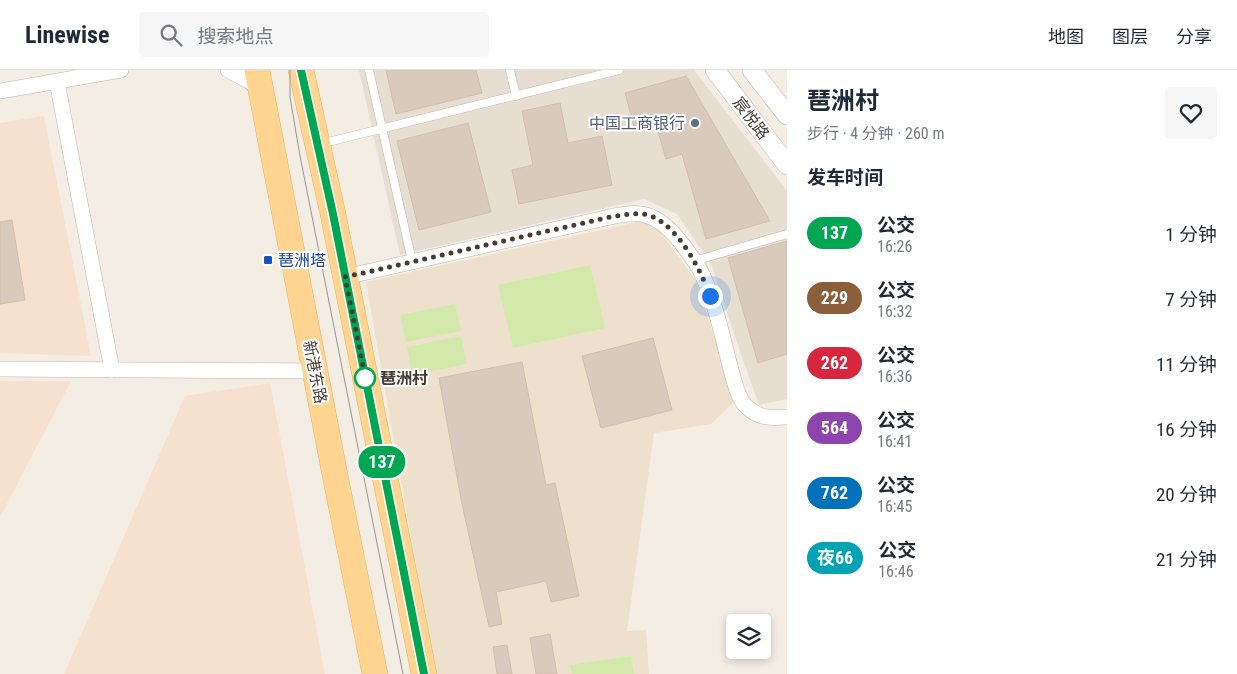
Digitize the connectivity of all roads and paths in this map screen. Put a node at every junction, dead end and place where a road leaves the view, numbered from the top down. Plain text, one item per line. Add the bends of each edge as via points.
1 (121, 70) edge
2 (228, 70) edge
3 (301, 70) edge
4 (369, 70) edge
5 (510, 70) edge
6 (619, 70) edge
7 (715, 70) edge
8 (752, 70) edge
9 (259, 80) edge
10 (56, 82) junction
11 (0, 92) edge
12 (516, 96) junction
13 (787, 115) edge
14 (383, 128) junction
15 (318, 144) junction
16 (787, 165) edge
17 (787, 234) edge
18 (694, 261) junction
19 (412, 262) junction
20 (345, 277) junction
21 (0, 369) edge
22 (112, 370) junction
23 (315, 371) junction
24 (787, 417) edge
25 (376, 674) edge
26 (424, 674) edge

1 - 10 street
2 - 9 street via 250,81
3 - 15 main road
4 - 14 lane
5 - 12 lane
6 - 12 lane
7 - 16 street, 宸悦路
8 - 13 street, 宸悦路
9 - 23 main road, 新港东路
10 - 11 street
10 - 22 street
12 - 14 lane
14 - 15 lane
14 - 19 lane
15 - 20 main road
17 - 18 lane
18 - 19 street via 661,221 645,214 625,214
18 - 24 street via 707,286 738,392 746,407 758,415
19 - 20 street
20 - 26 main road
21 - 22 street
22 - 23 street
23 - 25 main road, 新港东路

